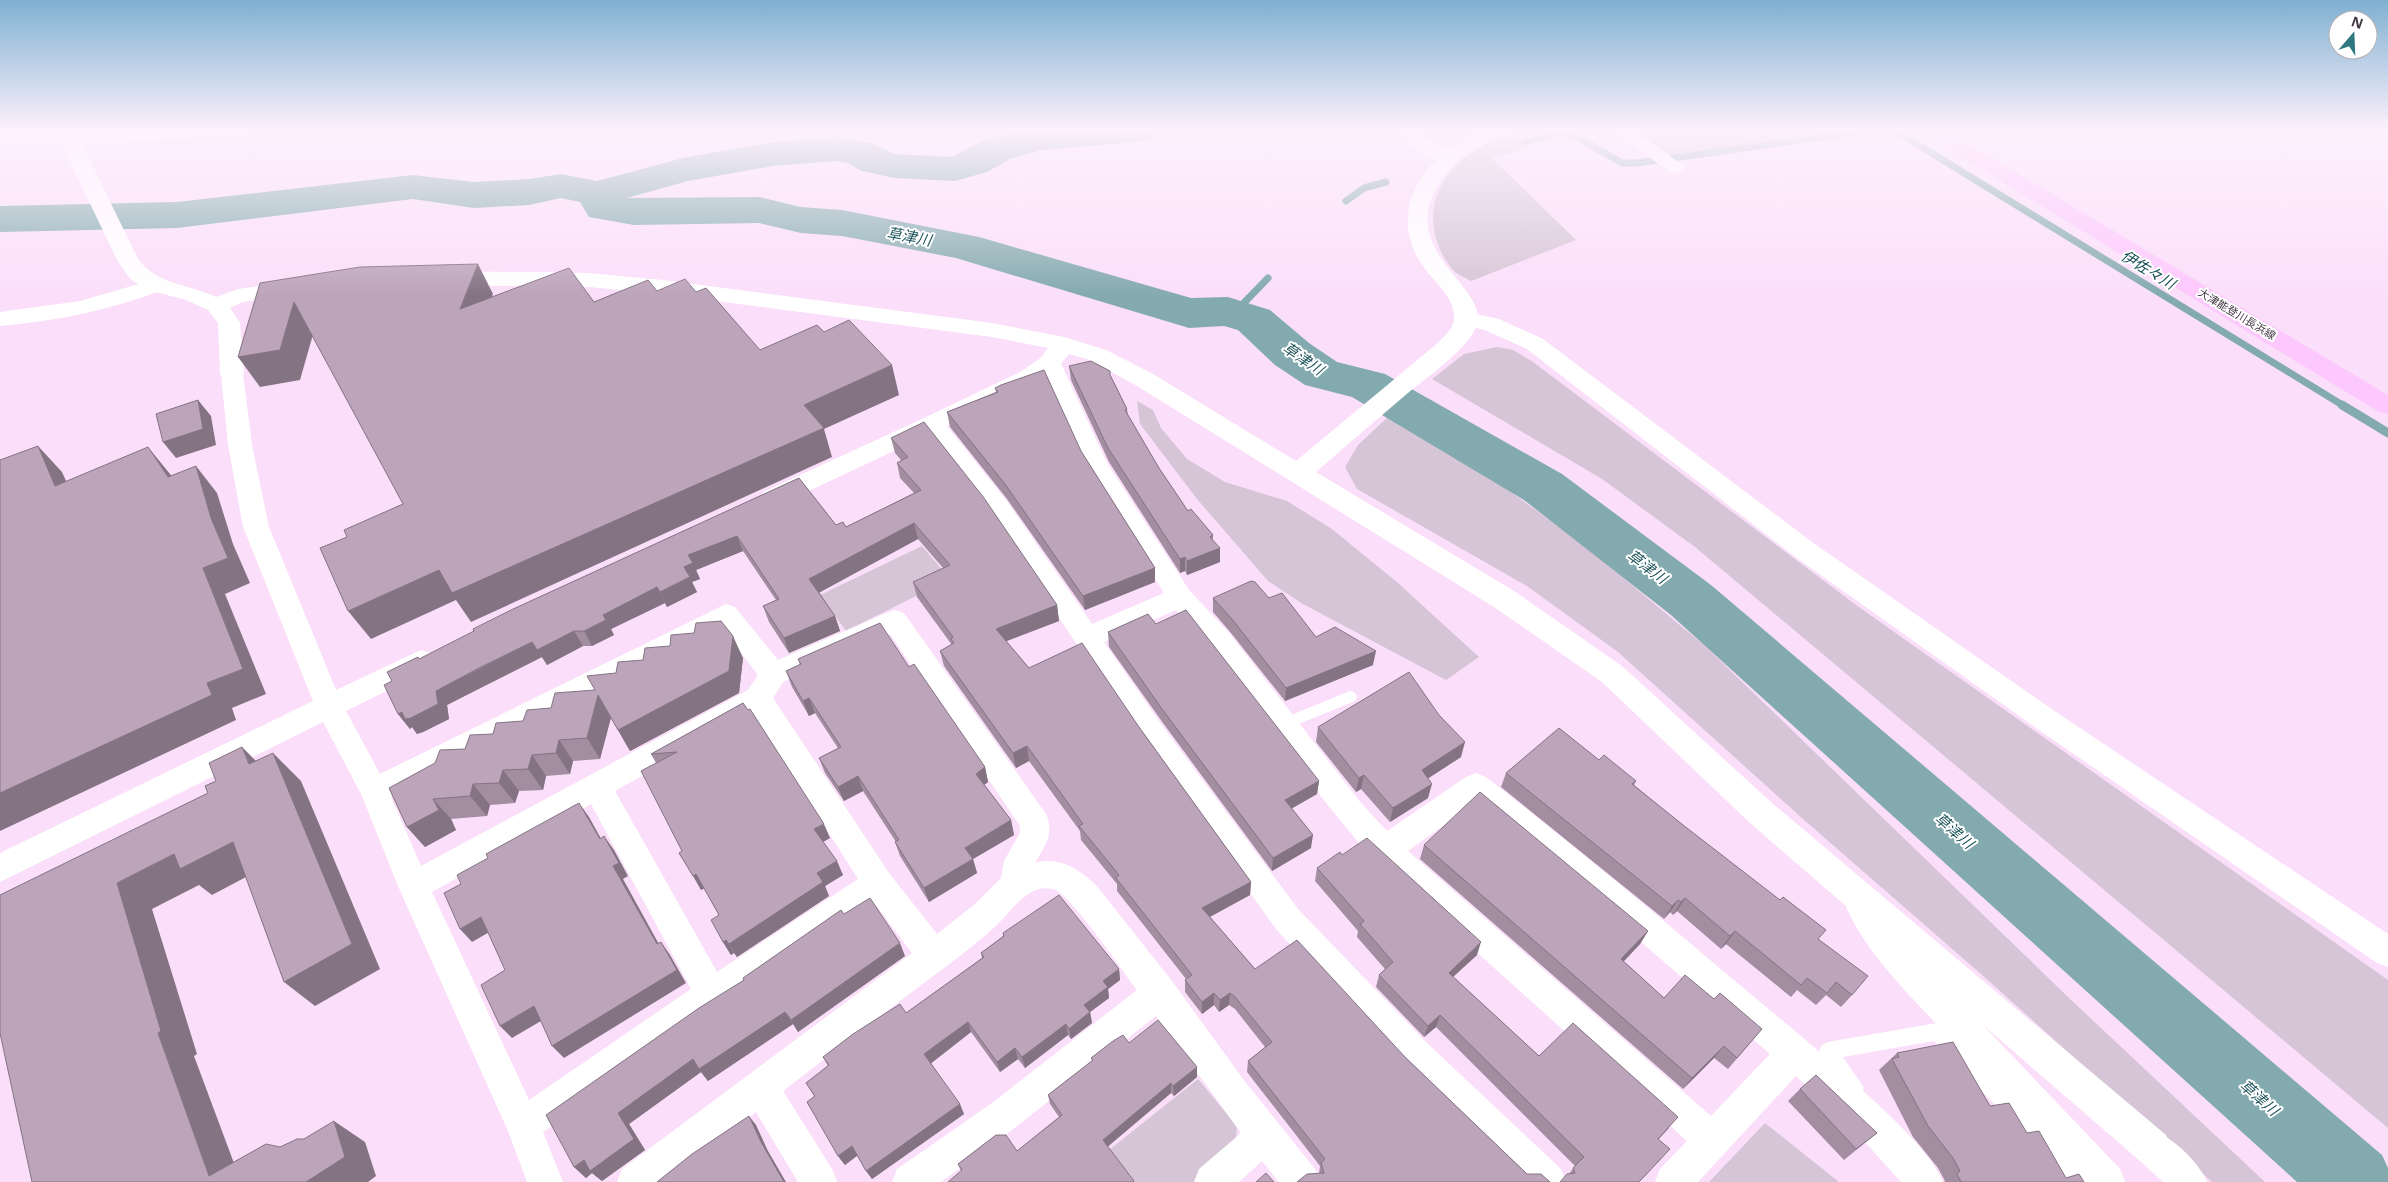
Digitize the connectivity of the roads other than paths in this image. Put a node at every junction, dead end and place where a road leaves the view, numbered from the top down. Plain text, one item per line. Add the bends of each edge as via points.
1 (92, 185) edge
2 (1426, 185) edge
3 (2022, 185) edge
4 (423, 279) edge
5 (148, 280) junction
6 (312, 286) edge
7 (216, 305) junction
8 (0, 319) edge
9 (1466, 319) junction
10 (1057, 353) junction
11 (232, 374) joint
12 (2388, 406) edge
13 (932, 424) junction
14 (1298, 474) junction
15 (753, 507) edge
16 (1180, 597) junction
17 (1088, 638) junction
18 (442, 650) edge
19 (765, 686) junction
20 (1350, 697) dead end
21 (329, 706) junction
22 (1284, 724) junction
23 (596, 785) junction
24 (374, 791) junction
25 (1385, 850) junction
26 (0, 868) edge
27 (878, 883) junction
28 (1016, 885) junction
29 (414, 886) junction
30 (1853, 892) junction
31 (2388, 952) edge
32 (934, 956) junction
33 (1160, 992) junction
34 (712, 994) junction
35 (1795, 1052) junction
36 (760, 1088) junction
37 (523, 1125) junction
38 (1879, 1130) junction
39 (1264, 1136) junction
40 (1713, 1141) junction
41 (2152, 1148) joint
42 (545, 1182) edge
43 (635, 1182) edge
44 (819, 1182) edge
45 (910, 1182) edge
46 (1212, 1182) edge
47 (1302, 1182) edge
48 (1548, 1182) edge
49 (1673, 1182) edge
50 (1925, 1182) edge
51 (2082, 1182) edge
52 (2107, 1182) edge
53 (2190, 1182) edge

1 - 5 street via 128,260
2 - 9 street via 1419,201 1418,230 1429,258 1460,298
3 - 12 main road, 大津能登川長浜線
4 - 10 street via 498,277 663,287 992,330
5 - 7 street
5 - 8 street via 125,298 35,316
6 - 7 street via 238,296
7 - 11 street via 229,323
9 - 14 street via 1464,329 1447,347
9 - 31 street via 1491,324 1536,344 1803,550
10 - 13 street via 1028,377
10 - 14 street via 1098,355 1145,380
10 - 16 street via 1058,385 1096,465
11 - 21 street via 240,445 256,526
13 - 15 street
13 - 17 street via 997,506
14 - 30 street via 1504,598 1612,674 1761,813
16 - 17 street
16 - 22 street
17 - 48 street via 1150,732 1287,919 1415,1055
18 - 21 street
19 - 23 street
19 - 24 street via 726,614
19 - 27 street
19 - 28 street via 895,620 1036,823 1035,835 1020,861
20 - 22 lane
21 - 24 street
21 - 26 street
22 - 25 street via 1350,812
23 - 29 street
23 - 34 street
24 - 29 street
25 - 35 street via 1476,786 1542,837
25 - 40 street
27 - 32 street
27 - 34 street
28 - 32 street
28 - 33 street via 1040,874 1054,874 1075,885
29 - 37 street
30 - 41 street
30 - 52 street via 1876,930 1905,967
32 - 36 street
33 - 39 street
33 - 45 street via 1004,1115
34 - 37 street
35 - 38 street
35 - 40 street
36 - 43 street
36 - 44 street
37 - 42 street
38 - 50 street
38 - 51 lane via 1874,1116 1828,1051 1937,1032
39 - 46 street
39 - 47 street
40 - 49 street
41 - 53 street

